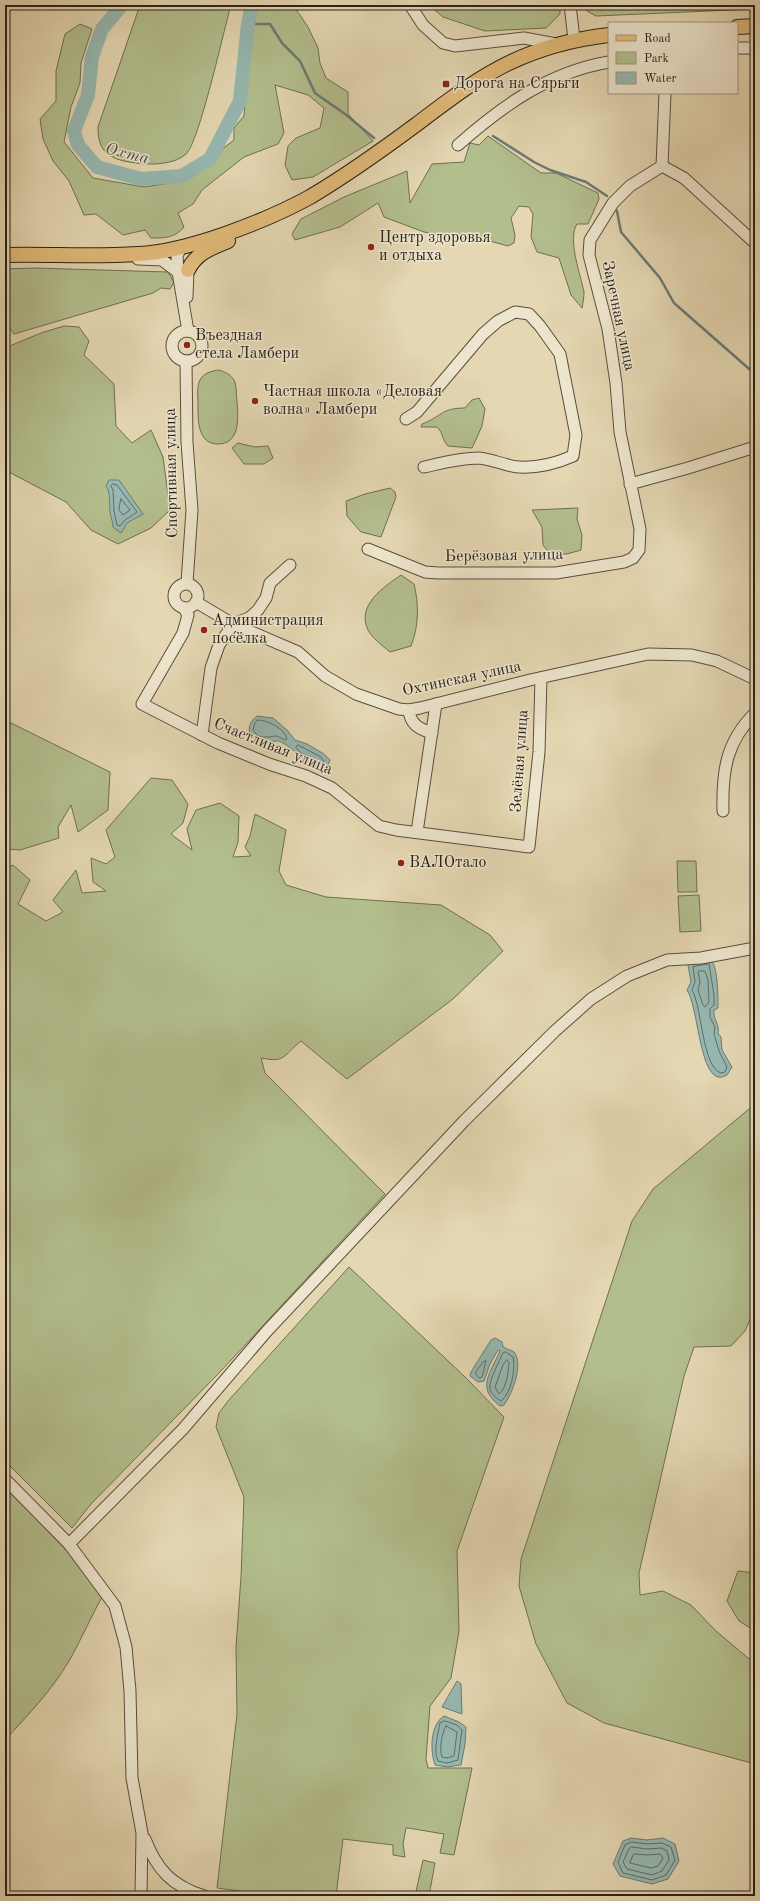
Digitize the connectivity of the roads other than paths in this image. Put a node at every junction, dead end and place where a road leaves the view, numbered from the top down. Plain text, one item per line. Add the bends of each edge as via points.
1 (410, 5) edge
2 (570, 5) edge
3 (755, 26) edge
4 (738, 27) edge
5 (608, 35) edge
6 (574, 39) junction
7 (557, 45) junction
8 (738, 48) edge
9 (755, 48) edge
10 (608, 62) edge
11 (665, 94) edge
12 (458, 145) dead end
13 (662, 166) junction
14 (264, 218) junction
15 (755, 243) edge
16 (181, 247) junction
17 (124, 254) junction
18 (5, 255) edge
19 (183, 271) junction
20 (187, 326) junction
21 (186, 361) junction
22 (406, 419) dead end
23 (755, 447) edge
24 (424, 467) dead end
25 (630, 484) junction
26 (368, 549) dead end
27 (639, 550) joint
28 (290, 565) dead end
29 (187, 583) junction
30 (196, 602) junction
31 (184, 608) junction
32 (233, 624) junction
33 (541, 678) junction
34 (755, 679) edge
35 (436, 704) junction
36 (409, 710) junction
37 (755, 713) edge
38 (432, 733) junction
39 (202, 735) junction
40 (723, 811) dead end
41 (417, 832) junction
42 (529, 847) joint
43 (755, 948) edge
44 (5, 1479) edge
45 (69, 1544) junction
46 (142, 1833) junction
47 (141, 1896) edge
48 (204, 1896) edge

1 - 7 street via 423,25 443,43 455,46 524,38
2 - 6 street
3 - 4 main road
5 - 6 main road
6 - 7 main road
7 - 14 main road via 509,63 492,73 310,197
8 - 9 street
10 - 12 street via 572,71 538,85 495,114
11 - 13 street
13 - 15 street via 684,178
13 - 25 street, Заречная улица via 630,186 613,203 590,240 594,277 608,329 620,432
14 - 16 main road
14 - 19 main road via 248,232 200,254
16 - 17 main road
16 - 19 main road via 188,255
17 - 18 main road
17 - 19 street via 137,259 162,260
19 - 20 street
20 - 21 street via 172,344 174,352
20 - 21 street via 197,334 203,348 194,360
21 - 29 street, Спортивная улица via 187,442 192,510
22 - 24 street via 417,412 483,334 498,321 515,312 529,314 560,354 576,435 573,456 559,462 537,466 519,467 481,458 466,458
23 - 25 street
25 - 27 street, Заречная улица via 640,529
26 - 27 street, Берёзовая улица via 425,572 438,573 556,573 624,562 633,558
28 - 32 street via 270,583 266,598 258,610 249,618
29 - 30 street via 196,588
29 - 31 street via 179,585 173,595 178,606
30 - 31 street via 190,608
30 - 32 street, Охтинская улица
31 - 39 street, Счастливая улица via 188,615 182,633 142,704
32 - 36 street, Охтинская улица via 298,652 325,676 356,694
32 - 39 street via 219,645 211,668
33 - 34 street, Охтинская улица via 648,654 672,653 717,661
33 - 35 street, Охтинская улица
33 - 42 street, Зелёная улица via 539,752
35 - 36 street, Охтинская улица
35 - 38 street
36 - 38 street via 413,724
37 - 40 street via 742,728 724,768
38 - 41 street
39 - 41 street, Счастливая улица via 332,788 379,826
41 - 42 street, Счастливая улица
43 - 45 street via 701,958 667,960 627,976 591,999 555,1031 464,1122 267,1331 182,1429
44 - 45 street
45 - 46 street via 115,1606 126,1647 132,1778
46 - 47 street
46 - 48 street via 160,1870 174,1882

